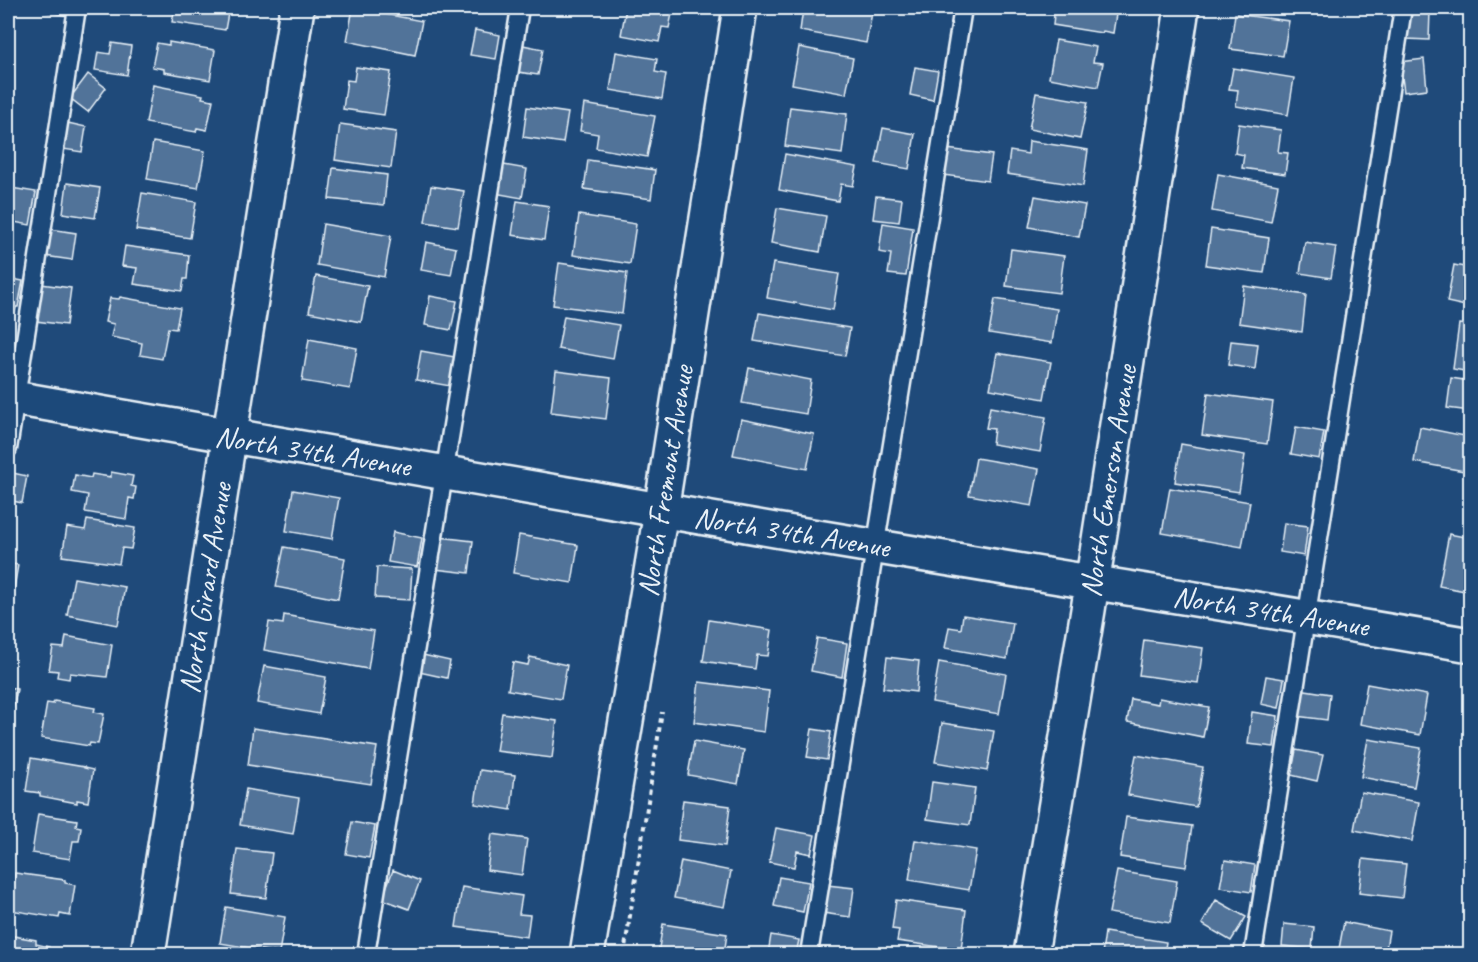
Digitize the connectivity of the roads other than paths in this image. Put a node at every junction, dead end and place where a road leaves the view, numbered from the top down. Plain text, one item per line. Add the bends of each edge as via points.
1 (77, 8) edge
2 (297, 8) edge
3 (520, 8) edge
4 (740, 8) edge
5 (963, 8) edge
6 (1182, 8) edge
7 (1403, 8) edge
8 (12, 397) edge
9 (228, 437) junction
10 (8, 449) edge
11 (443, 473) junction
12 (661, 510) junction
13 (876, 546) junction
14 (1092, 581) junction
15 (1306, 616) junction
16 (1470, 645) edge
17 (148, 954) edge
18 (366, 954) edge
19 (587, 954) edge
20 (810, 954) edge
21 (1031, 954) edge
22 (1252, 954) edge

1 - 8 lane
2 - 9 street, North Girard Avenue
3 - 11 lane
4 - 12 street, North Fremont Avenue
5 - 13 lane
6 - 14 street, North Emerson Avenue
7 - 15 lane
8 - 9 street, North 34th Avenue
8 - 10 lane
9 - 11 street, North 34th Avenue
9 - 17 street, North Girard Avenue
11 - 12 street, North 34th Avenue
11 - 18 lane
12 - 13 street, North 34th Avenue
12 - 19 street, North Fremont Avenue
13 - 14 street, North 34th Avenue
13 - 20 lane
14 - 15 street, North 34th Avenue
14 - 21 street, North Emerson Avenue
15 - 16 street, North 34th Avenue
15 - 22 lane

